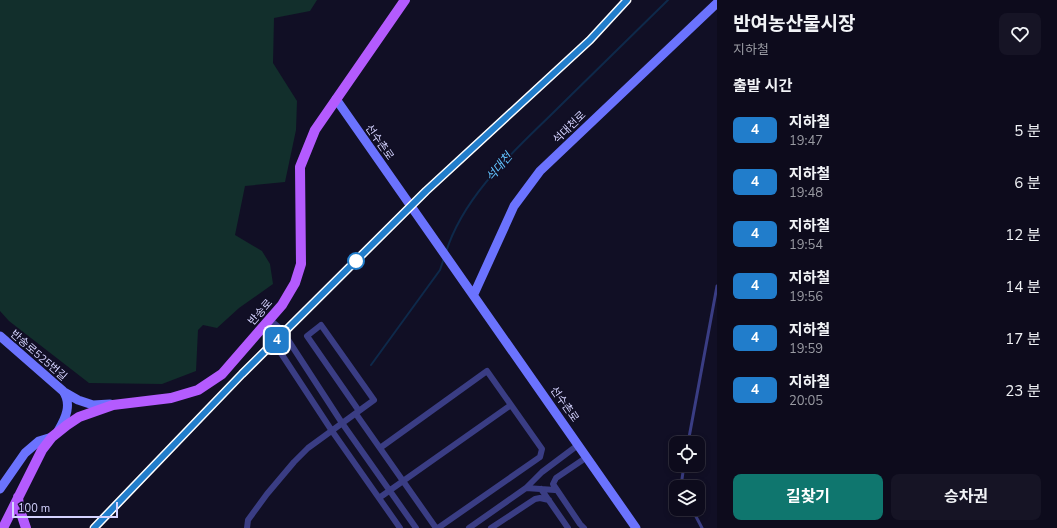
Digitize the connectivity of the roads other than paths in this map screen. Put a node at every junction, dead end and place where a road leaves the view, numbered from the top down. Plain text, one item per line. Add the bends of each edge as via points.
1 (405, 0) edge
2 (717, 3) edge
3 (336, 99) junction
4 (717, 286) edge
5 (474, 294) junction
6 (269, 319) junction
7 (261, 330) junction
8 (0, 336) edge
9 (63, 392) junction
10 (121, 404) junction
11 (511, 405) junction
12 (358, 412) junction
13 (342, 424) junction
14 (332, 431) junction
15 (54, 435) junction
16 (689, 436) edge
17 (578, 444) junction
18 (380, 448) junction
19 (587, 457) junction
20 (403, 481) junction
21 (526, 488) junction
22 (0, 489) edge
23 (541, 489) junction
24 (555, 490) junction
25 (390, 491) junction
26 (18, 497) junction
27 (379, 498) junction
28 (549, 500) dead end
29 (696, 516) edge
30 (3, 527) edge
31 (26, 528) edge
32 (247, 528) edge
33 (400, 528) edge
34 (416, 528) edge
35 (437, 528) edge
36 (469, 528) edge
37 (491, 528) edge
38 (568, 528) edge
39 (584, 528) edge
40 (636, 528) edge
41 (702, 528) edge

1 - 3 main road, 반송로
2 - 5 main road, 석대천로 via 540,171 514,206
3 - 5 main road, 선수촌로
3 - 6 main road, 반송로 via 315,130 300,167 301,264 295,283 282,305
4 - 16 lane
5 - 17 main road, 선수촌로
6 - 7 main road, 반송로
6 - 13 street via 281,329
7 - 10 main road, 반송로 via 222,374 198,390 172,398
7 - 14 street via 271,338
8 - 9 main road, 반송로525번길
9 - 10 main road, 반송로525번길 via 93,405
9 - 15 main road via 68,406 63,422
10 - 15 main road, 반송로 via 79,418
11 - 18 street via 487,371
11 - 20 street
11 - 35 street via 542,449 540,457
12 - 12 street via 307,336 321,325 374,400
12 - 13 street
12 - 18 street
13 - 14 street
13 - 25 street
14 - 27 street
14 - 32 street via 294,462 248,520
15 - 22 main road via 39,441 25,453
15 - 26 main road, 반송로 via 42,450
17 - 19 main road, 선수촌로
17 - 21 street
18 - 20 street
19 - 24 street via 556,478 553,484
19 - 40 main road, 선수촌로
20 - 25 street
20 - 35 street
21 - 23 street
21 - 36 street
23 - 24 street
23 - 38 street
24 - 39 street
25 - 27 street
25 - 34 street
26 - 30 main road, 반송로
26 - 31 main road
27 - 33 street
28 - 37 street via 535,498
29 - 41 lane

